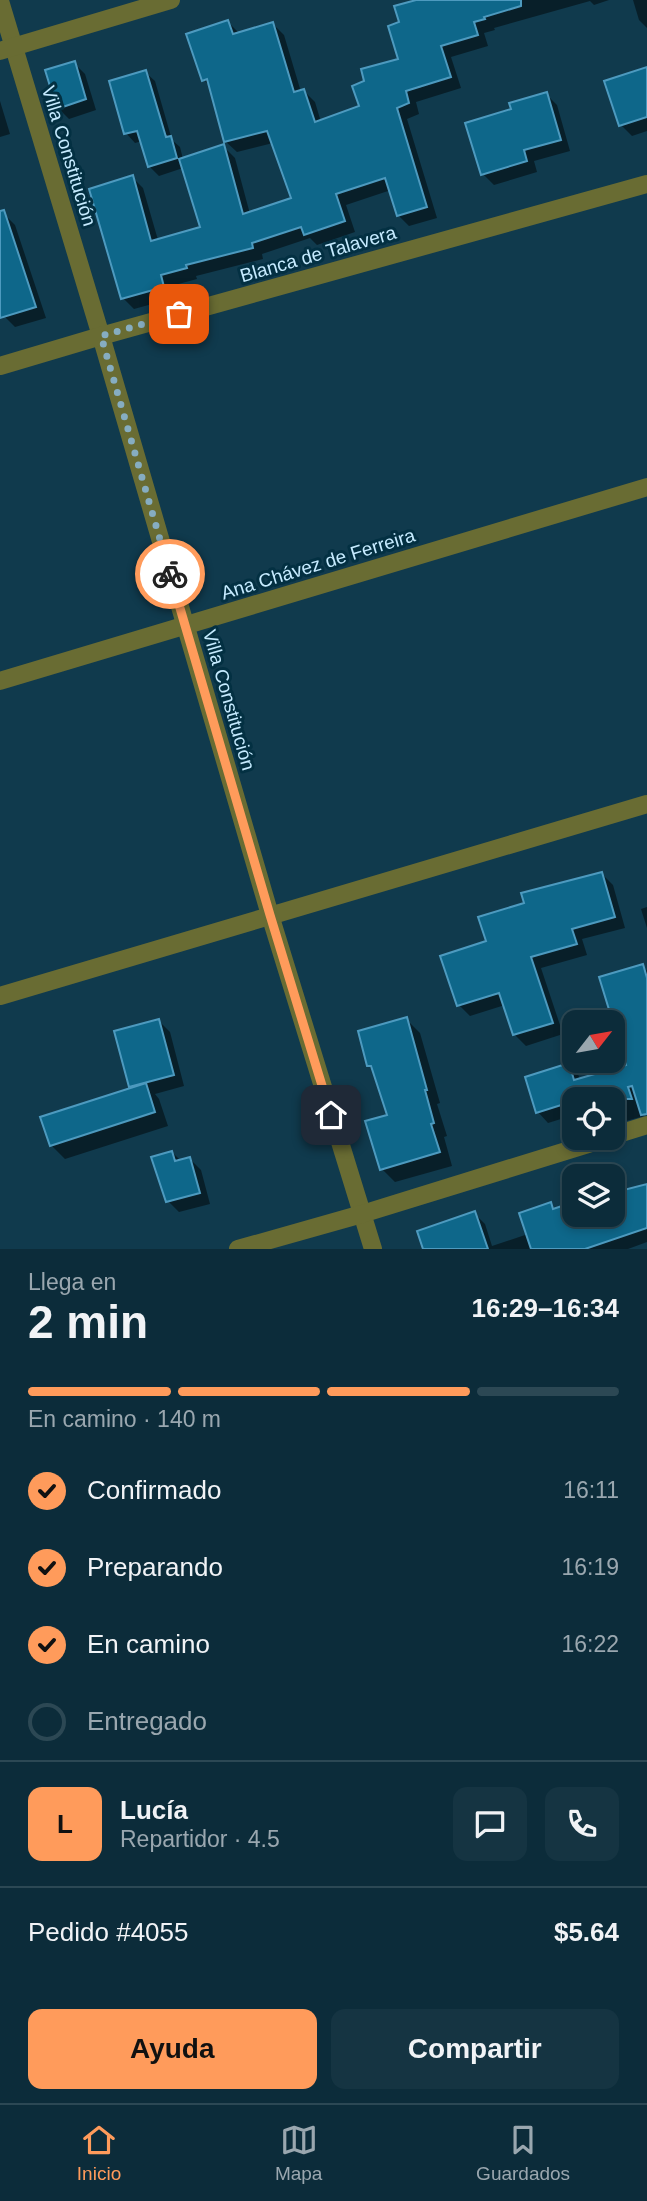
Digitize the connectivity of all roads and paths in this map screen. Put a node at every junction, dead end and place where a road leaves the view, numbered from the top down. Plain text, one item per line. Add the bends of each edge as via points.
1 (172, 0) edge
2 (0, 1) edge
3 (7, 49) edge
4 (647, 184) edge
5 (101, 336) junction
6 (0, 366) edge
7 (647, 487) edge
8 (186, 626) junction
9 (0, 681) edge
10 (647, 804) edge
11 (270, 915) junction
12 (0, 996) edge
13 (647, 1125) edge
14 (625, 1132) edge
15 (568, 1150) edge
16 (362, 1214) junction
17 (239, 1249) edge
18 (373, 1249) edge

1 - 3 street
2 - 3 street, Villa Constitución
3 - 5 street, Villa Constitución
4 - 5 street, Blanca de Talavera
5 - 6 street, Blanca de Talavera
5 - 8 street, Villa Constitución
7 - 8 street, Ana Chávez de Ferreira
8 - 9 street, Ana Chávez de Ferreira
8 - 11 street, Villa Constitución
10 - 11 street
11 - 12 street
11 - 16 street, Villa Constitución
13 - 14 street
15 - 16 street
16 - 17 street
16 - 18 street, Villa Constitución

